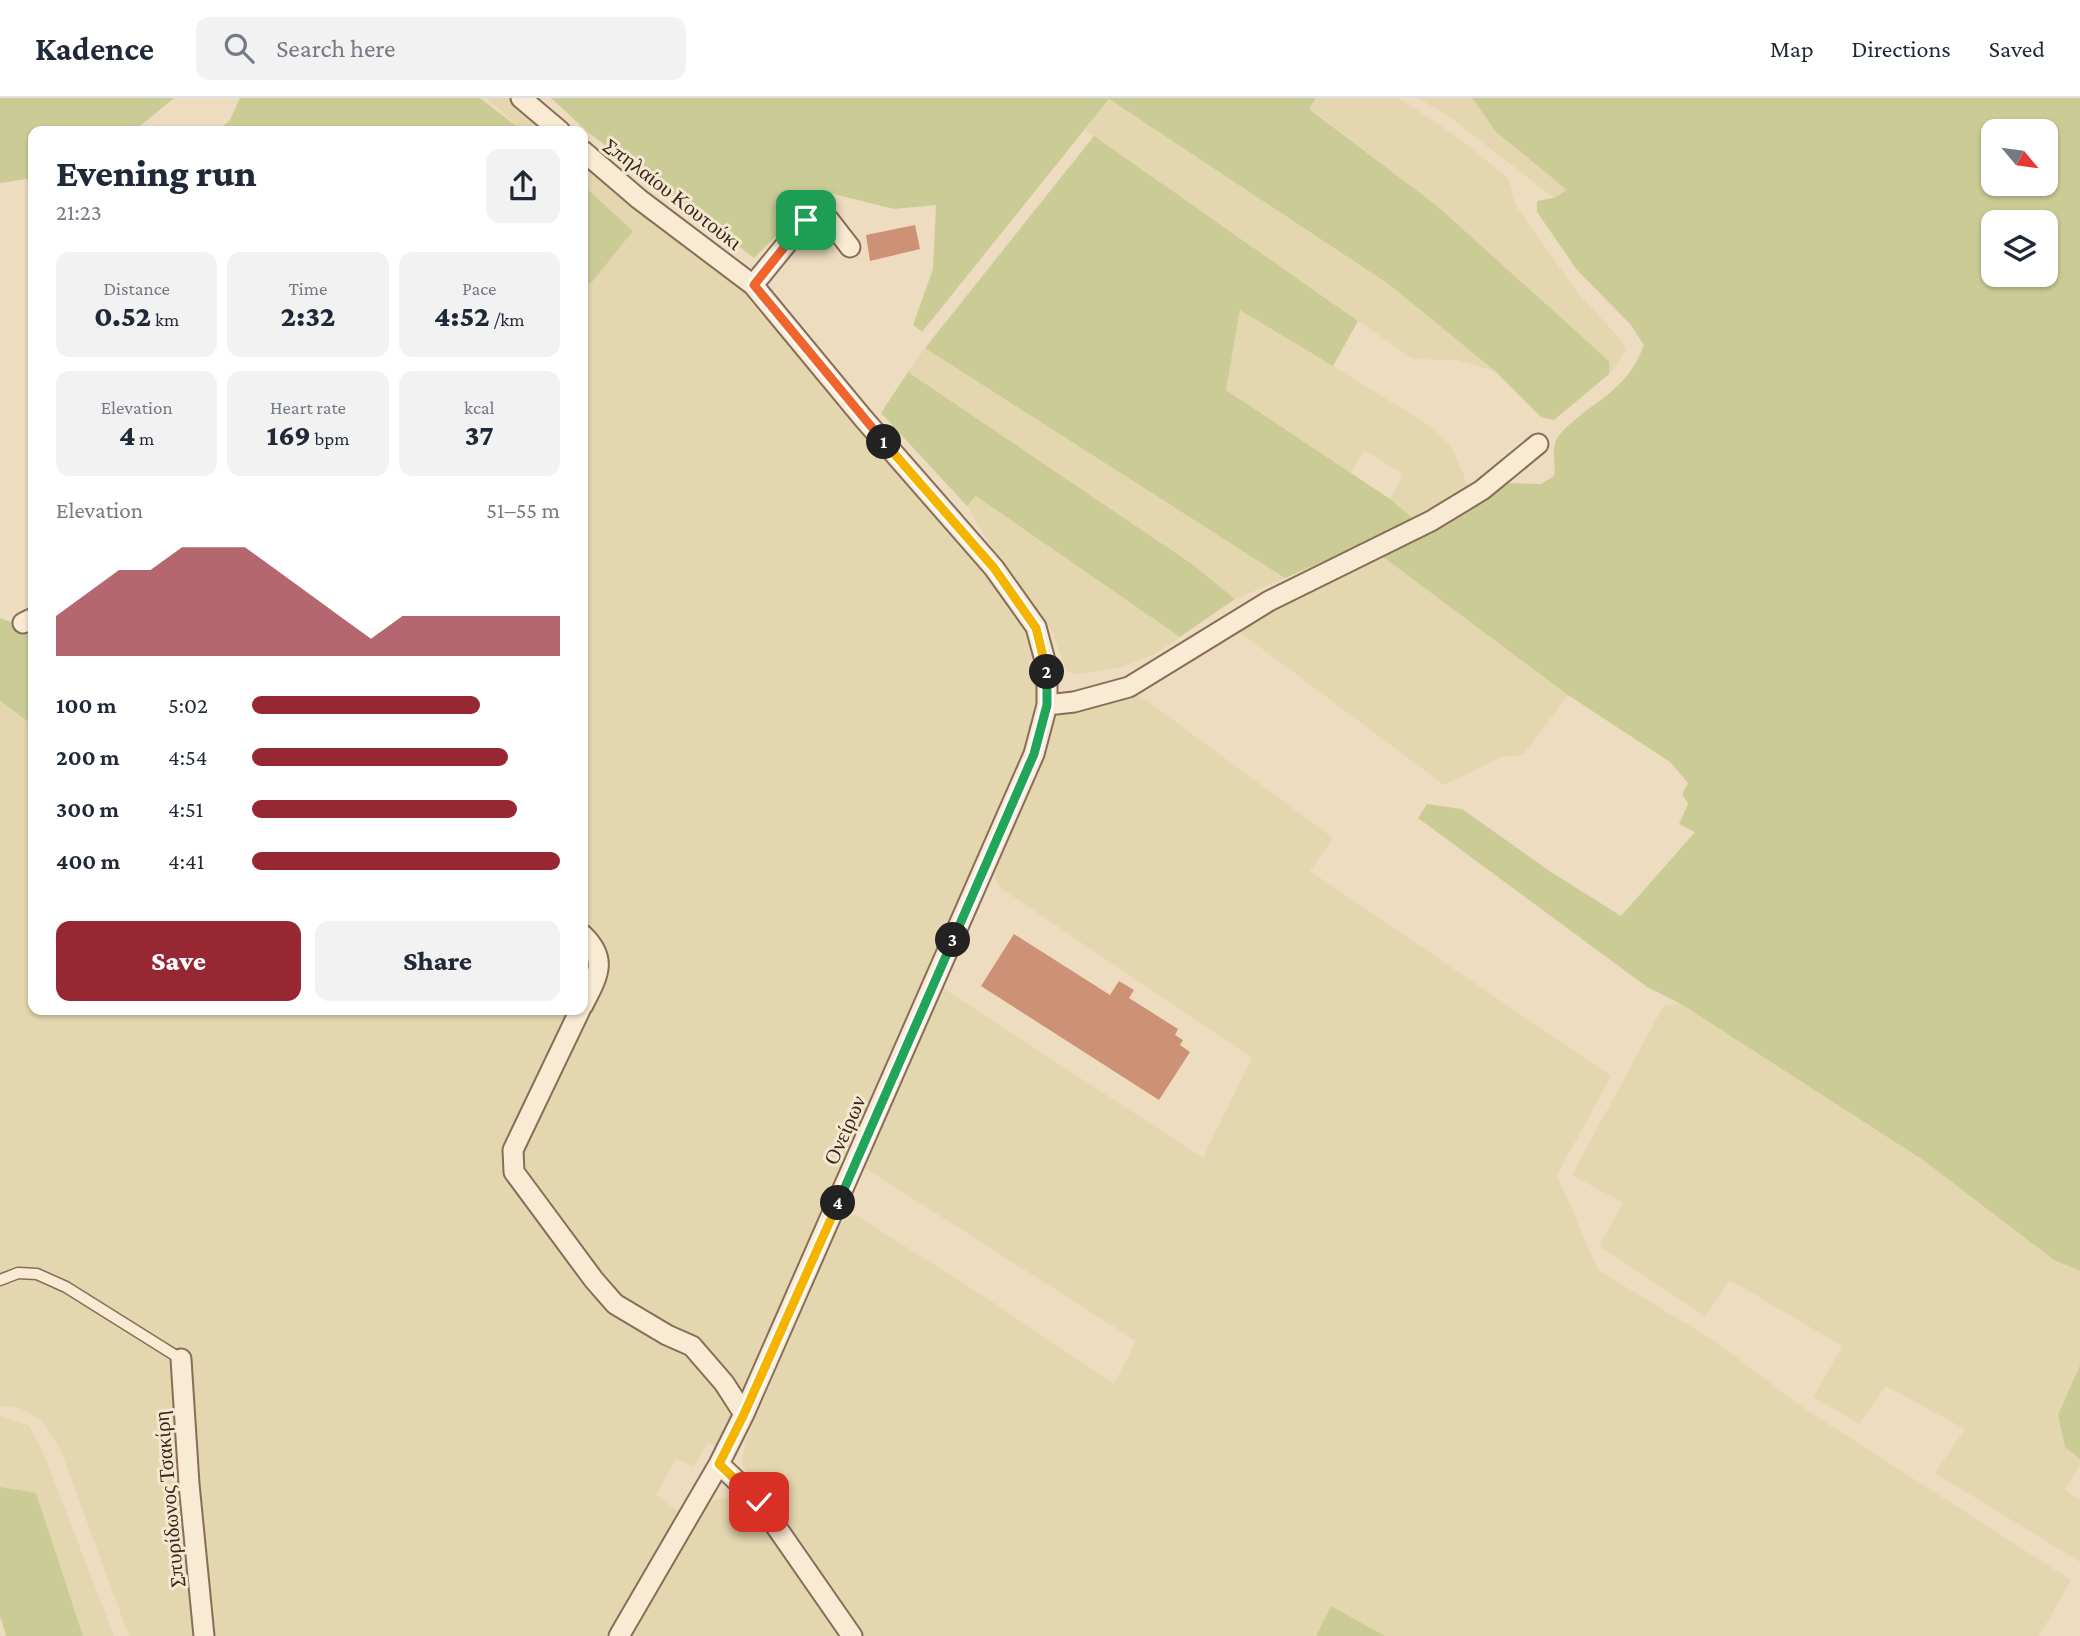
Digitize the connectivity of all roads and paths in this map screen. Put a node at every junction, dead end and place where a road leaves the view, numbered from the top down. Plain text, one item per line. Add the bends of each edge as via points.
1 (522, 98) edge
2 (554, 126) edge
3 (588, 155) edge
4 (850, 247) dead end
5 (754, 285) junction
6 (1538, 444) dead end
7 (1047, 705) junction
8 (588, 940) edge
9 (588, 995) edge
10 (578, 1015) edge
11 (0, 1280) edge
12 (181, 1359) joint
13 (744, 1414) junction
14 (719, 1464) junction
15 (204, 1636) edge
16 (619, 1636) edge
17 (852, 1636) edge

1 - 2 street
3 - 5 street, Σπηλαίου Κουτούκι
4 - 5 street via 829,220 813,217
5 - 7 street, Σπηλαίου Κουτούκι via 994,568 1036,628 1047,668
6 - 7 street via 1482,490 1431,521 1269,601 1129,688
7 - 13 street, Ονείρων via 1034,754
8 - 9 street via 599,969
10 - 13 street via 513,1150 514,1172 615,1304 692,1346
11 - 12 lane via 18,1273 37,1274 66,1287
12 - 15 street, Σπυρίδωνος Τσακίρη
13 - 14 street, Ονείρων
14 - 16 street, Ονείρων
14 - 17 street via 759,1502

